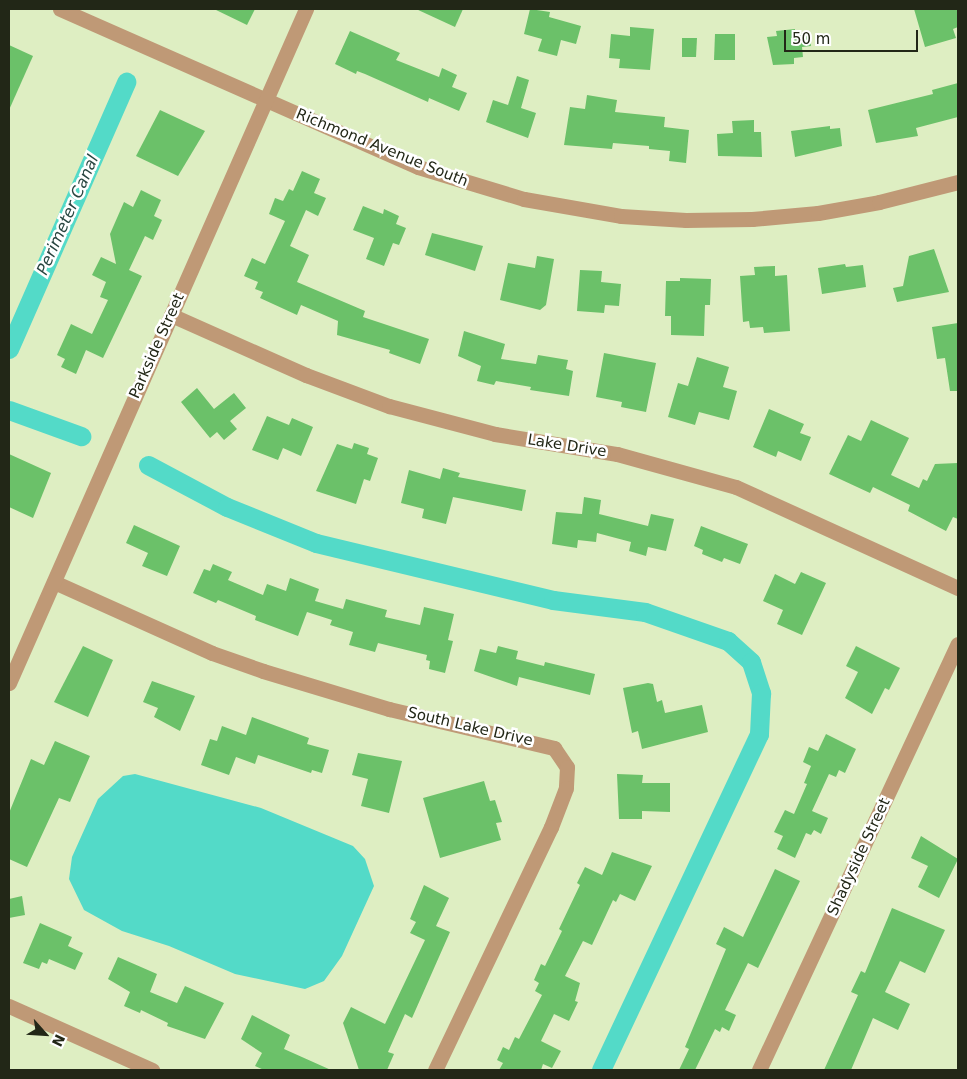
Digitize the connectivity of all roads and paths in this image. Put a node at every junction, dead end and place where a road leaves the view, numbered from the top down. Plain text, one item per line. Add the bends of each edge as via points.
1 (60, 9) edge
2 (306, 9) edge
3 (266, 100) junction
4 (958, 182) edge
5 (171, 315) junction
6 (54, 582) junction
7 (958, 588) edge
8 (958, 644) edge
9 (9, 683) edge
10 (9, 1006) edge
11 (152, 1070) edge
12 (435, 1070) edge
13 (759, 1070) edge

1 - 3 street, Richmond Avenue South
2 - 3 street, Parkside Street
3 - 4 street, Richmond Avenue South via 459,182 524,200 621,216 686,220 799,215 880,202
3 - 5 street, Parkside Street
5 - 6 street, Parkside Street
5 - 7 street, Lake Drive via 306,375 389,406 495,434 617,454 736,487
6 - 9 street, Parkside Street
6 - 12 street, South Lake Drive via 212,653 263,671 389,709 554,748 567,767 566,788 551,827
8 - 13 street, Shadyside Street
10 - 11 street

